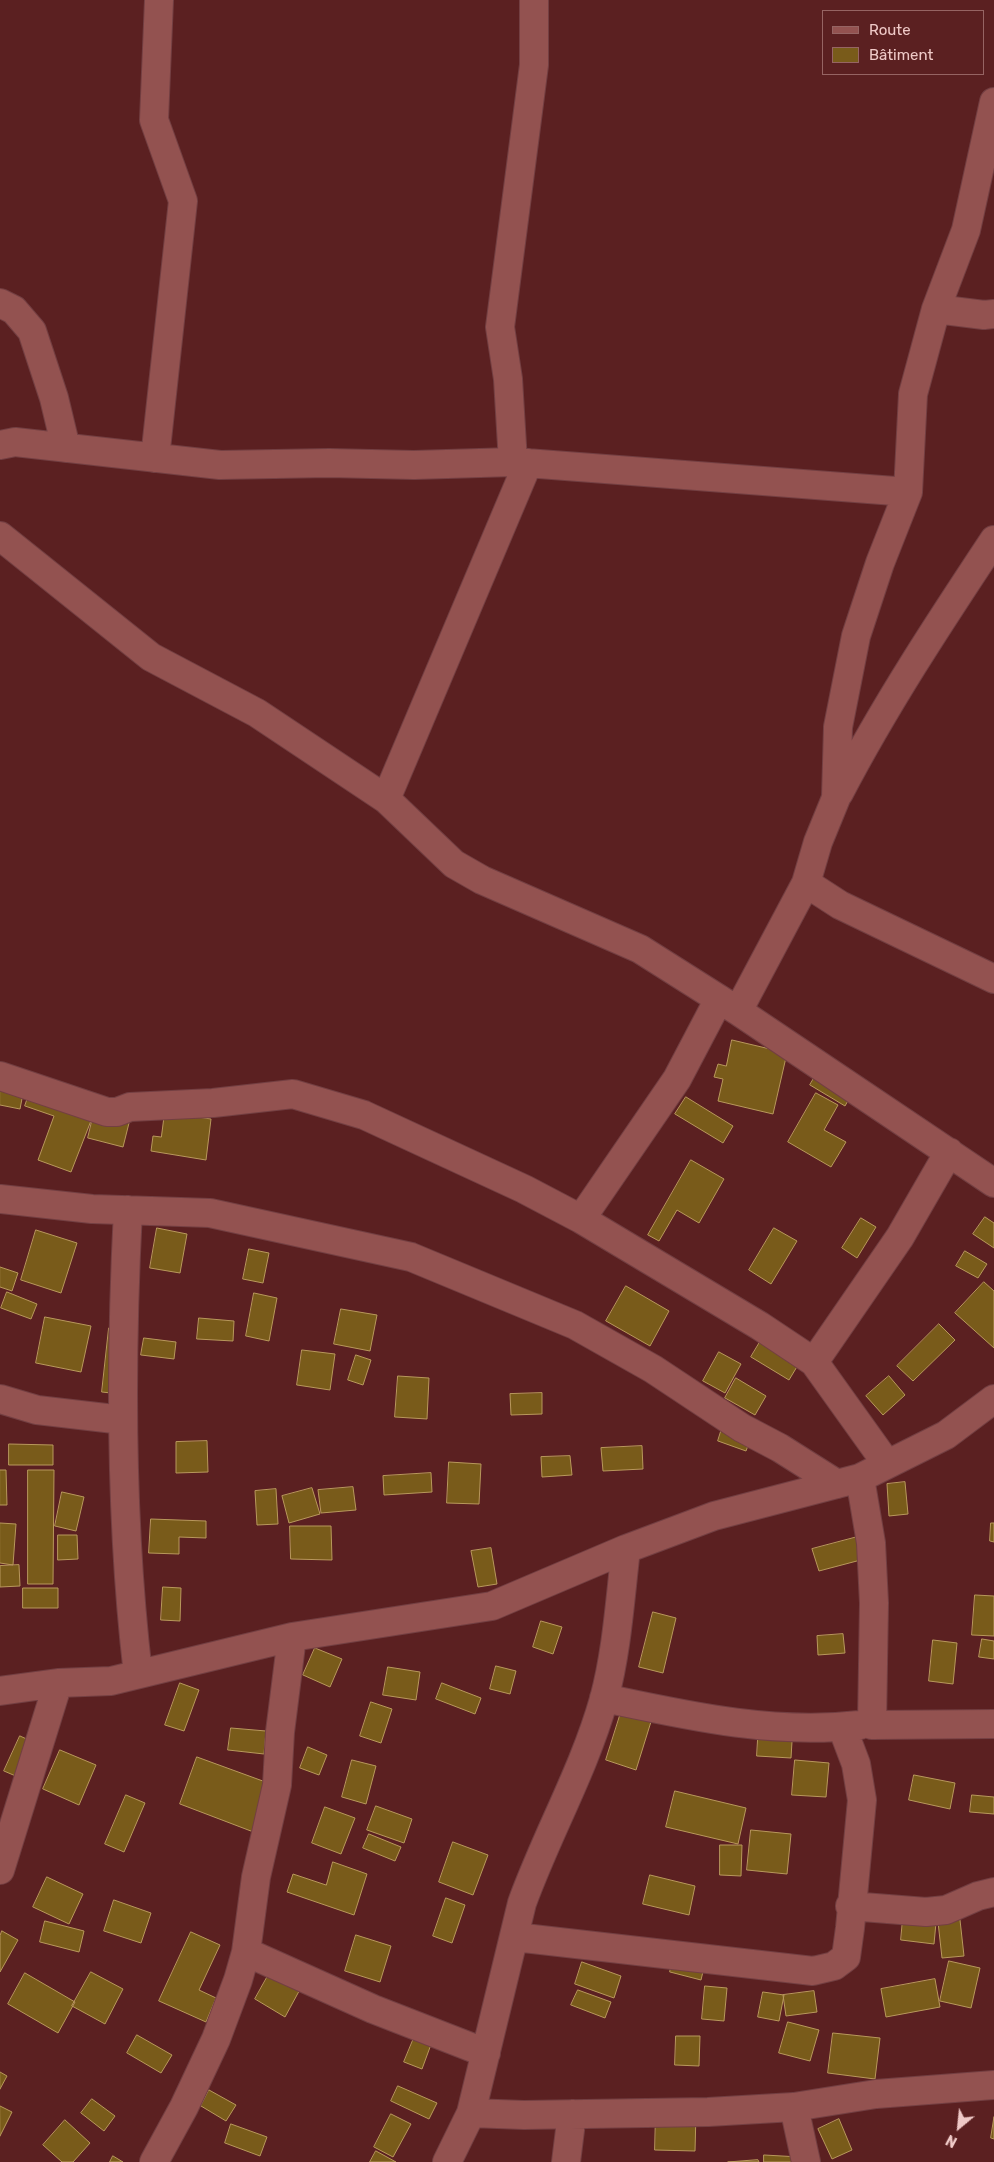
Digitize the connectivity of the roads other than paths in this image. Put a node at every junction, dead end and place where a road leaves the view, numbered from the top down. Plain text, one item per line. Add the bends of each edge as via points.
1 (159, 0) edge
2 (534, 0) edge
3 (994, 102) edge
4 (0, 303) edge
5 (936, 309) junction
6 (994, 314) edge
7 (0, 445) edge
8 (66, 448) junction
9 (155, 458) junction
10 (520, 462) junction
11 (908, 492) junction
12 (0, 536) edge
13 (994, 540) edge
14 (836, 798) junction
15 (386, 799) junction
16 (806, 883) junction
17 (994, 980) edge
18 (728, 1005) junction
19 (0, 1076) edge
20 (949, 1152) junction
21 (994, 1183) edge
22 (0, 1199) edge
23 (128, 1210) junction
24 (581, 1219) junction
25 (814, 1362) junction
26 (0, 1399) edge
27 (994, 1399) edge
28 (123, 1420) junction
29 (887, 1464) junction
30 (849, 1481) junction
31 (626, 1549) junction
32 (292, 1637) junction
33 (138, 1674) junction
34 (58, 1682) junction
35 (0, 1691) edge
36 (604, 1698) junction
37 (994, 1724) edge
38 (872, 1725) junction
39 (842, 1728) junction
40 (0, 1870) edge
41 (994, 1892) edge
42 (850, 1906) junction
43 (515, 1937) junction
44 (246, 1952) junction
45 (486, 2053) junction
46 (994, 2085) edge
47 (794, 2107) junction
48 (471, 2113) junction
49 (572, 2114) junction
50 (154, 2162) edge
51 (447, 2162) edge
52 (566, 2162) edge
53 (806, 2162) edge

1 - 9 street via 154,120 183,201
2 - 10 street via 534,65 500,327
3 - 5 street via 966,230
4 - 8 street via 14,310 32,331
5 - 6 street
5 - 11 street via 912,394
7 - 8 street via 15,442
8 - 9 street
9 - 10 street via 220,464
10 - 11 street
10 - 15 street
11 - 14 street via 856,636 838,727
12 - 15 street via 151,657 257,713
13 - 14 street via 867,738
14 - 16 street
15 - 18 street via 454,864 640,949
16 - 17 street via 840,906
16 - 18 street
18 - 20 street
18 - 24 street
19 - 24 street via 107,1112 138,1106 213,1103 293,1094 364,1115
20 - 21 street
20 - 25 street via 900,1237
22 - 23 street
23 - 28 street via 122,1331
23 - 30 street via 210,1213 411,1258 575,1325 742,1428
24 - 25 street
25 - 29 street
26 - 28 street via 37,1410
27 - 29 street via 946,1435
28 - 33 street via 129,1598
29 - 30 street
30 - 31 street via 714,1516
30 - 38 street via 871,1543 874,1603
31 - 32 street via 492,1606
31 - 36 street via 614,1653
32 - 33 street
32 - 44 street via 277,1785 256,1877
33 - 34 street via 111,1681
34 - 35 street
34 - 40 street
36 - 39 street via 696,1718 744,1724
36 - 43 street via 574,1784 534,1870 522,1903
37 - 38 street
38 - 39 street
39 - 42 street via 856,1764 862,1800
41 - 42 street via 946,1910 926,1912
42 - 43 street via 846,1957 834,1966 813,1971
43 - 45 street
44 - 45 street via 373,2009
44 - 50 street via 216,2039
45 - 48 street
46 - 47 street via 876,2094
47 - 49 street
47 - 53 street
48 - 49 street
48 - 51 street
49 - 52 street

